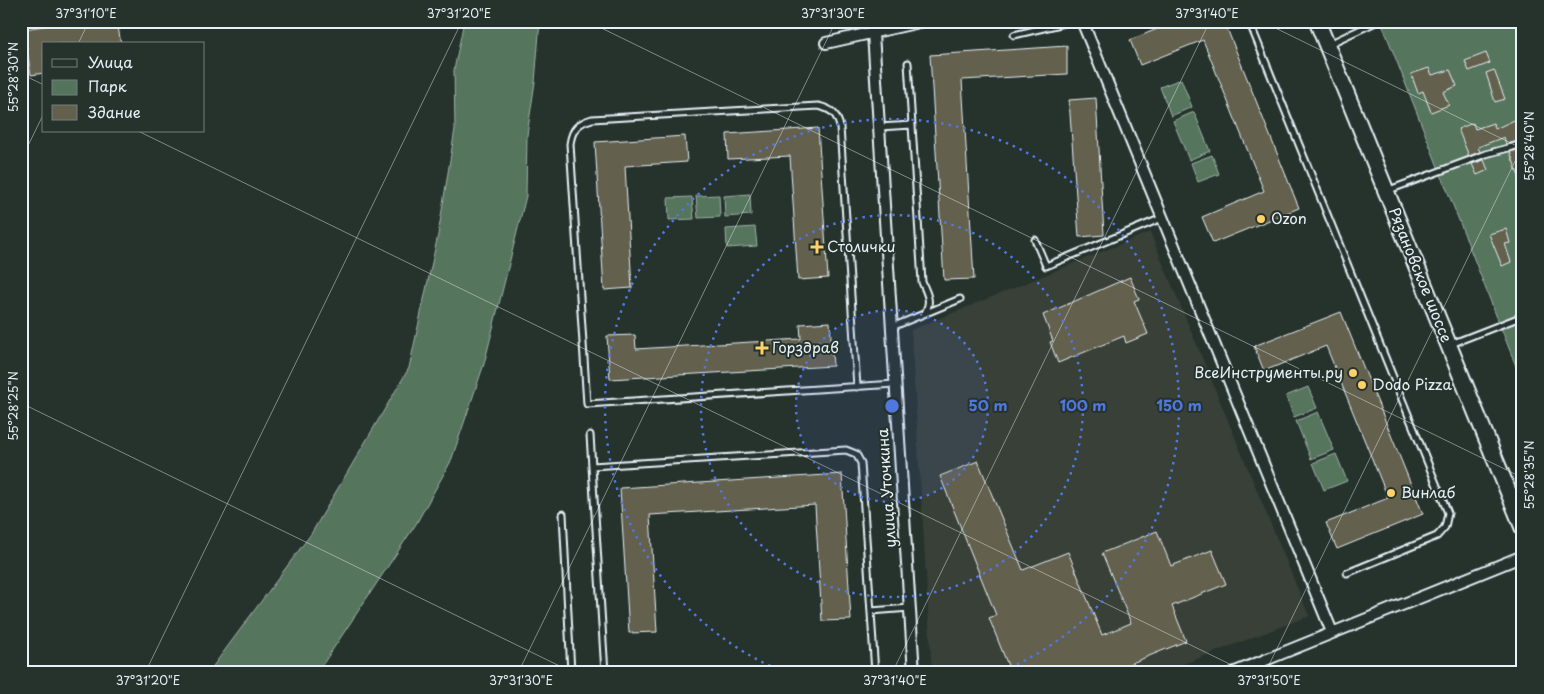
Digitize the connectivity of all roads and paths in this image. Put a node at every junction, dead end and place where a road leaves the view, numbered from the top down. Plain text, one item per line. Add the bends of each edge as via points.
1 (924, 21) edge
2 (1073, 21) edge
3 (1082, 21) edge
4 (1249, 21) edge
5 (1317, 21) edge
6 (1378, 21) edge
7 (1361, 24) edge
8 (873, 33) junction
9 (1014, 35) dead end
10 (826, 43) dead end
11 (1327, 45) junction
12 (908, 63) dead end
13 (912, 125) junction
14 (879, 127) junction
15 (1523, 144) edge
16 (1386, 191) junction
17 (1162, 218) junction
18 (1035, 240) dead end
19 (960, 299) dead end
20 (925, 313) junction
21 (1523, 316) edge
22 (892, 327) junction
23 (1449, 345) junction
24 (895, 384) junction
25 (857, 387) junction
26 (590, 435) dead end
27 (592, 466) junction
28 (1516, 491) edge
29 (563, 514) dead end
30 (1523, 528) edge
31 (1523, 556) edge
32 (1347, 572) dead end
33 (910, 608) junction
34 (871, 611) junction
35 (1332, 632) junction
36 (571, 673) edge
37 (605, 673) edge
38 (875, 673) edge
39 (914, 673) edge
40 (1233, 673) edge

1 - 8 street
2 - 9 lane
3 - 17 street
4 - 32 lane via 1448,513 1445,527 1437,536
5 - 11 main road, Рязановское шоссе
6 - 7 lane
7 - 11 lane
8 - 10 street
8 - 14 street, улица Уточкина
11 - 16 main road, Рязановское шоссе
12 - 13 lane
13 - 14 lane
13 - 20 lane via 922,282 929,298
14 - 22 street, улица Уточкина
15 - 16 lane via 1486,154
16 - 23 main road, Рязановское шоссе
17 - 18 lane via 1046,266
17 - 35 street
19 - 20 lane
20 - 22 lane
21 - 23 lane
22 - 24 street, улица Уточкина
23 - 28 main road, Рязановское шоссе
24 - 25 lane
24 - 33 street, улица Уточкина
25 - 25 lane via 586,404 570,144 578,125 592,119 818,106 833,111 840,128
26 - 27 lane
27 - 34 lane via 853,452 862,463
27 - 37 lane
28 - 30 main road, Рязановское шоссе
29 - 36 lane
31 - 35 street
33 - 34 lane
33 - 39 street, улица Уточкина
34 - 38 lane
35 - 40 street

